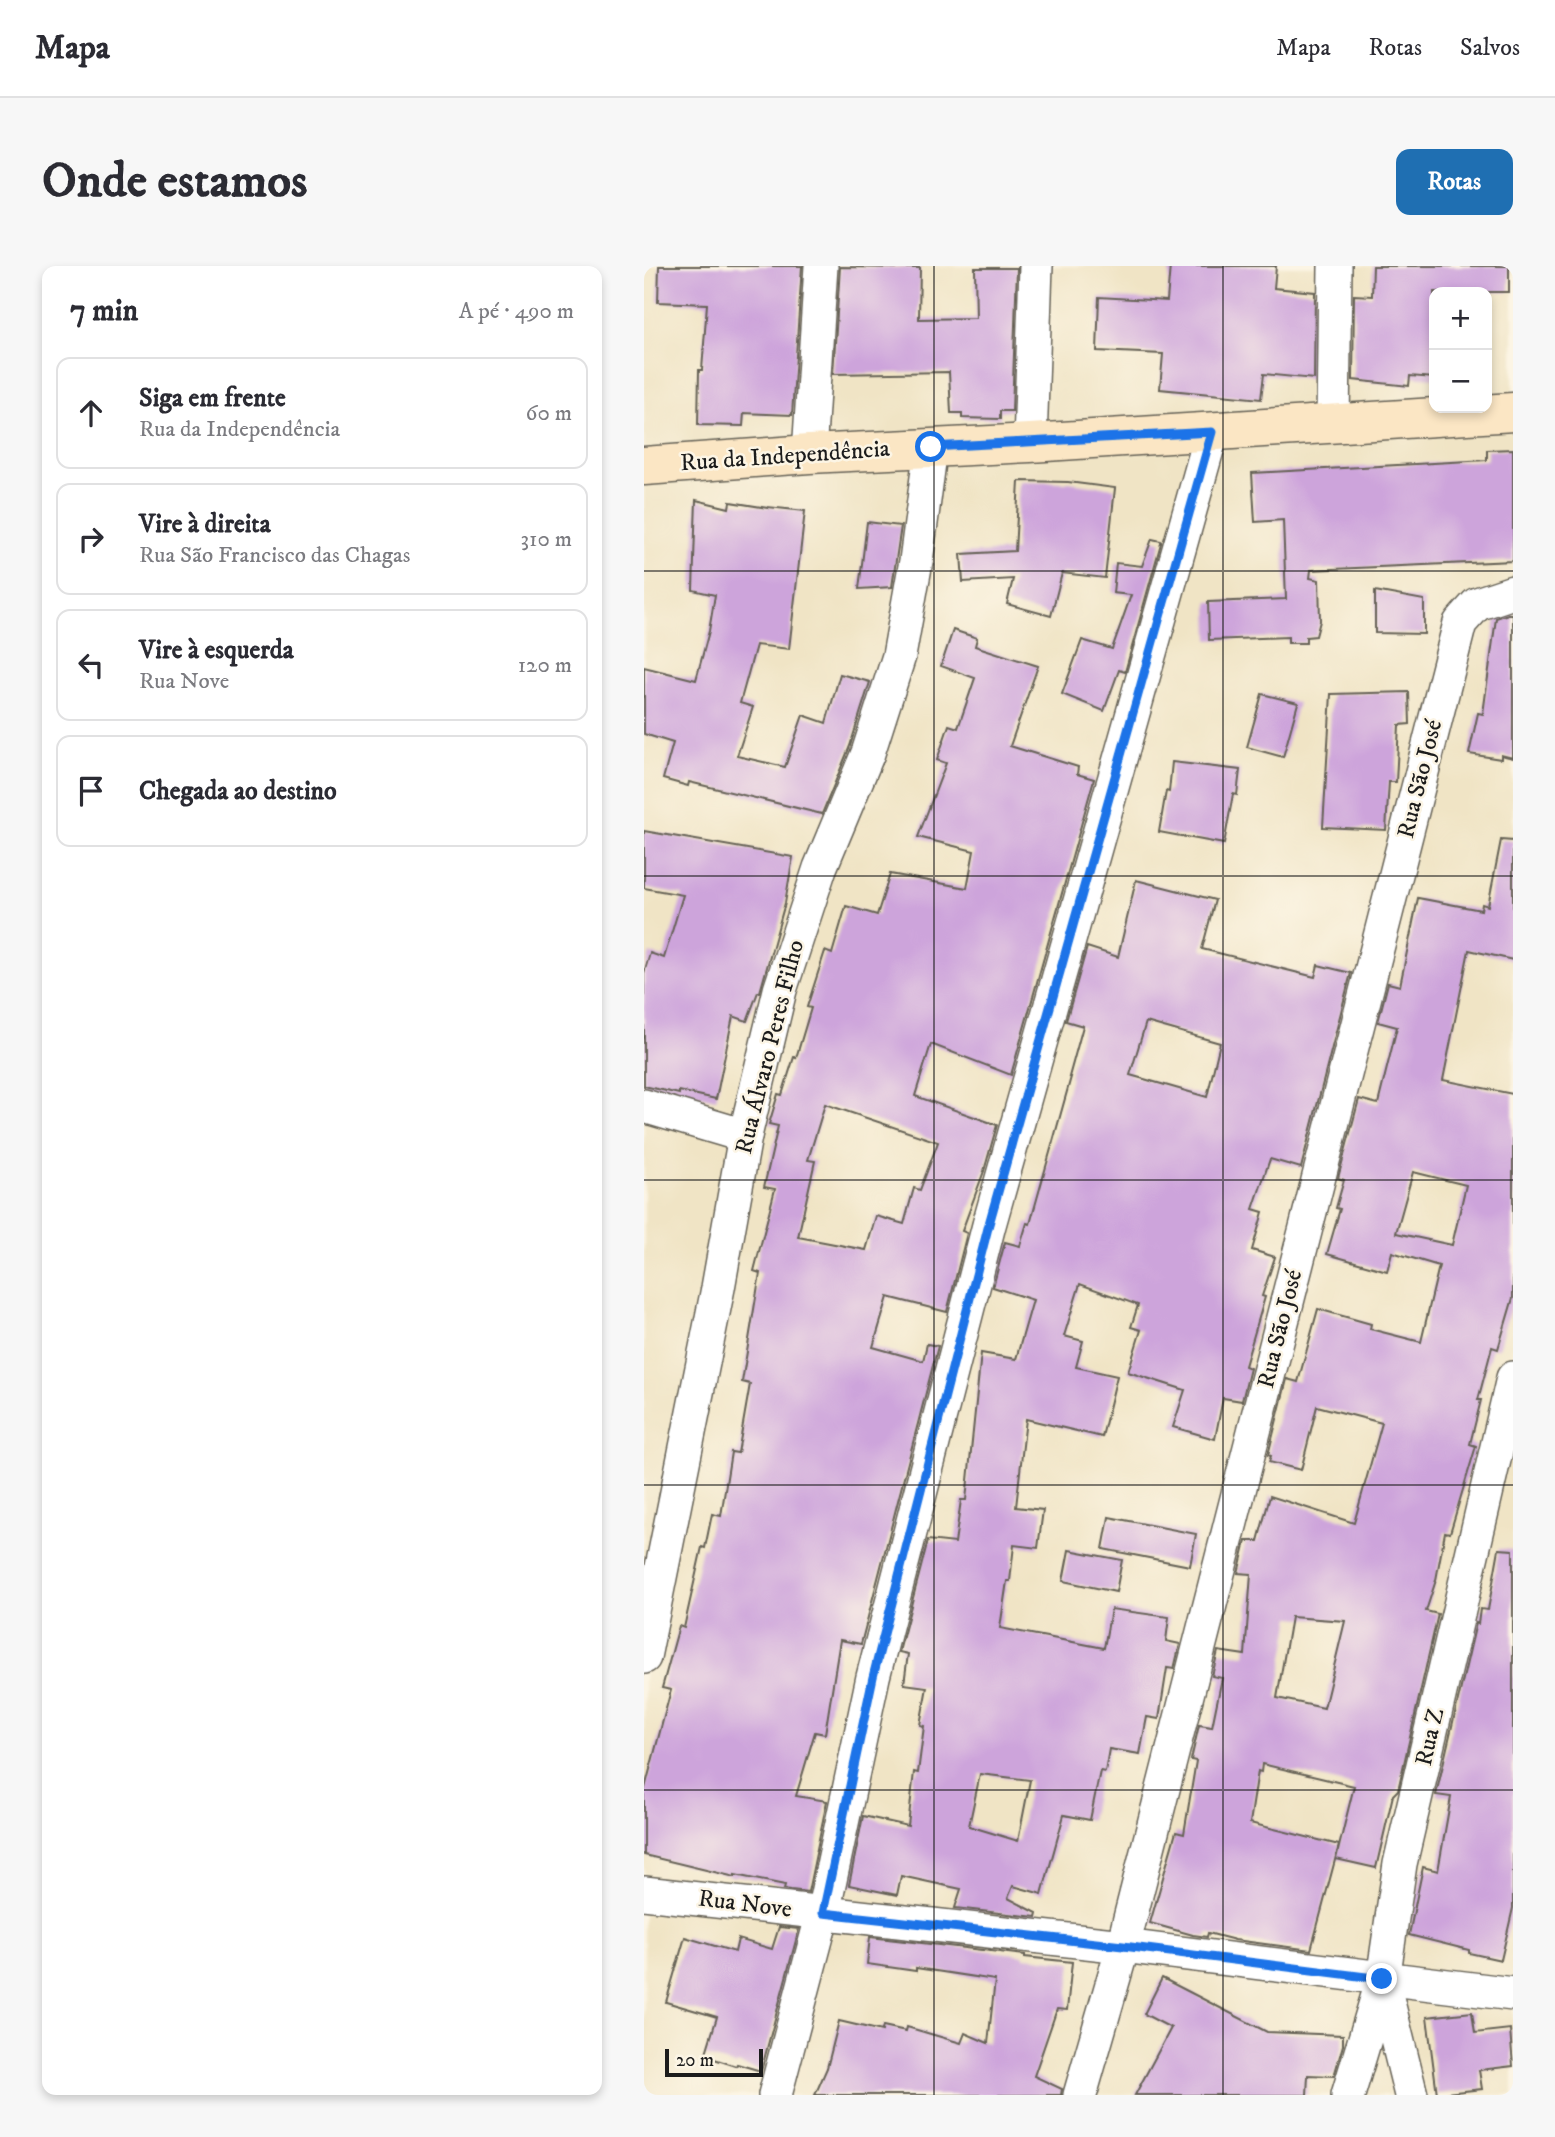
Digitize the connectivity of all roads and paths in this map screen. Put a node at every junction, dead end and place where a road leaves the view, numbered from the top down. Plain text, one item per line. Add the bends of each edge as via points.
1 (821, 266) edge
2 (1036, 266) edge
3 (1335, 266) edge
4 (1513, 412) edge
5 (1333, 425) junction
6 (1212, 432) junction
7 (1030, 443) junction
8 (931, 447) junction
9 (809, 454) junction
10 (644, 466) edge
11 (1513, 592) edge
12 (644, 1106) edge
13 (745, 1136) junction
14 (1513, 1378) edge
15 (644, 1657) edge
16 (644, 1893) edge
17 (823, 1913) junction
18 (1123, 1946) junction
19 (1382, 1979) junction
20 (1513, 1994) edge
21 (775, 2095) edge
22 (1080, 2095) edge
23 (1348, 2095) edge
24 (1411, 2095) edge

1 - 9 street
2 - 7 street
3 - 5 street
4 - 5 street, Rua da Independência
5 - 6 street, Rua da Independência
6 - 7 street, Rua da Independência
6 - 17 street via 985,1238 873,1677
7 - 8 street, Rua da Independência
8 - 9 street, Rua da Independência
8 - 13 street, Rua Álvaro Peres Filho via 899,656 784,978
9 - 10 street, Rua da Independência
11 - 18 street, Rua São José via 1477,604 1460,624
12 - 13 street
13 - 15 street, Rua Álvaro Peres Filho
14 - 19 street, Rua Z via 1400,1864
16 - 17 street, Rua Nove
17 - 18 street, Rua Nove
17 - 21 street
18 - 19 street, Rua Nove
18 - 22 street, Rua São José
19 - 20 street, Rua Nove
19 - 23 street, Rua Z
19 - 24 street

